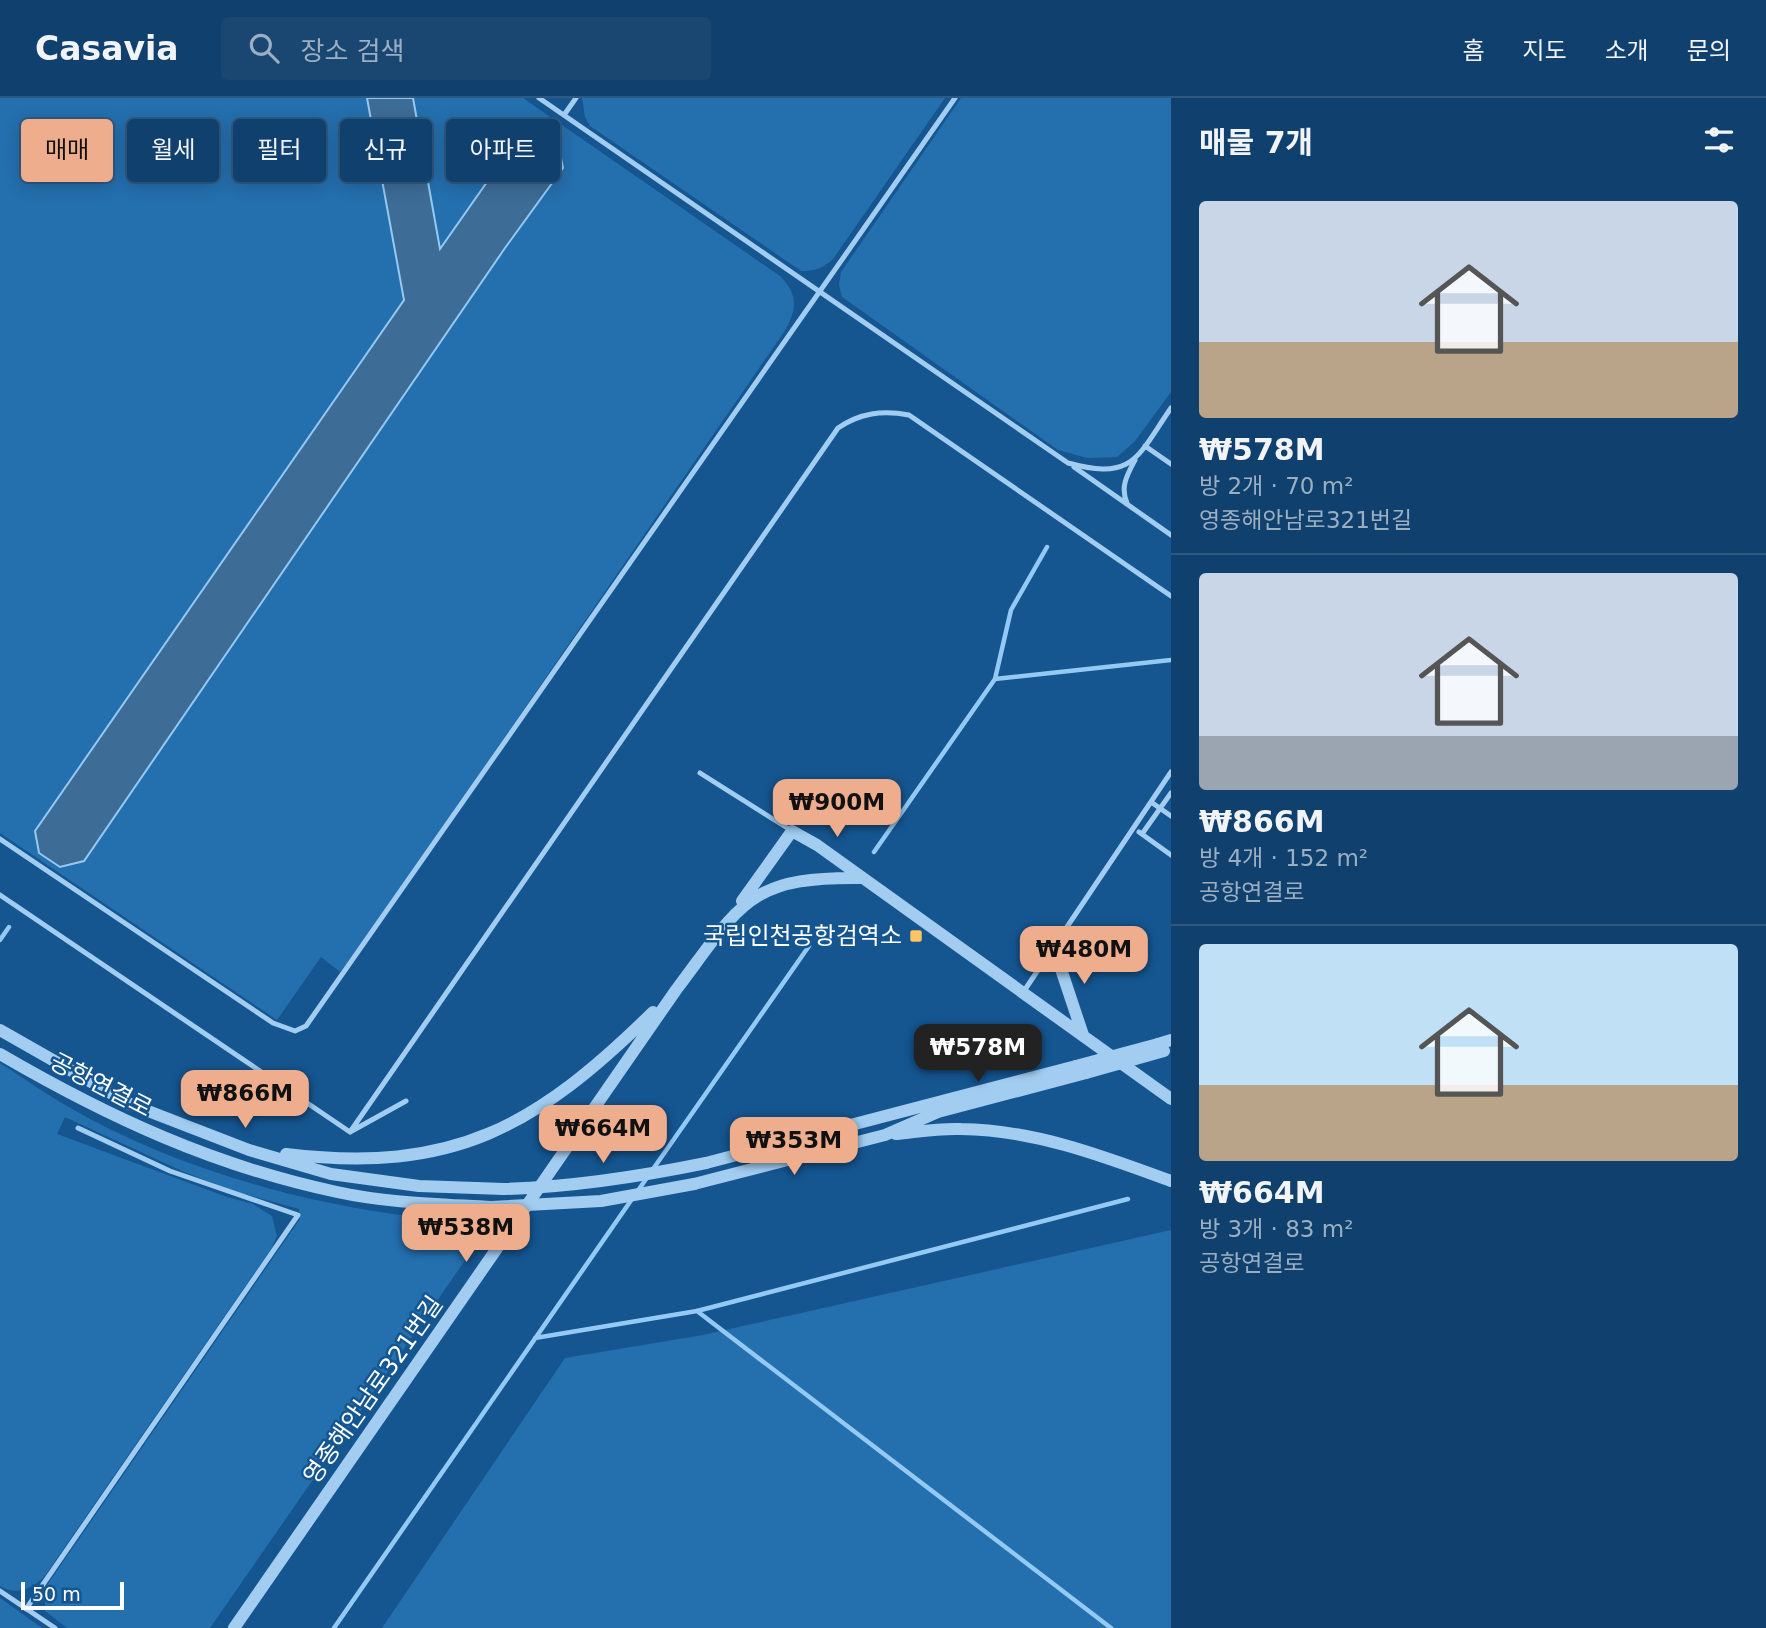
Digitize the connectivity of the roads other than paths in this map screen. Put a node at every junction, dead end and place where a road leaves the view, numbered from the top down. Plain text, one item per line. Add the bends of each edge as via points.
1 (539, 98) edge
2 (576, 98) edge
3 (955, 98) edge
4 (564, 115) junction
5 (817, 292) junction
6 (1171, 408) edge
7 (1145, 446) junction
8 (1136, 457) junction
9 (1068, 463) junction
10 (1171, 464) edge
11 (1128, 505) junction
12 (1171, 535) edge
13 (1171, 596) edge
14 (1171, 772) edge
15 (700, 773) dead end
16 (1171, 793) edge
17 (1151, 802) junction
18 (1160, 809) junction
19 (1171, 816) edge
20 (1134, 828) junction
21 (792, 831) junction
22 (1142, 834) junction
23 (0, 839) edge
24 (1171, 855) edge
25 (863, 878) junction
26 (0, 895) edge
27 (728, 921) junction
28 (1054, 948) junction
29 (676, 990) junction
30 (1022, 994) junction
31 (0, 1030) edge
32 (1083, 1034) junction
33 (1166, 1046) edge
34 (0, 1054) edge
35 (1081, 1070) junction
36 (1171, 1099) edge
37 (406, 1101) dead end
38 (78, 1128) dead end
39 (350, 1132) junction
40 (885, 1135) junction
41 (249, 1150) junction
42 (1171, 1181) edge
43 (0, 1591) edge
44 (26, 1609) junction
45 (55, 1628) edge
46 (234, 1628) edge

1 - 4 lane
2 - 4 lane
3 - 5 lane
4 - 5 lane
5 - 9 lane
5 - 23 lane via 306,1026 287,1030 273,1023
6 - 7 lane
7 - 8 lane
7 - 10 lane
8 - 9 lane via 1107,471
8 - 11 lane via 1124,481
9 - 11 lane
11 - 12 lane
13 - 39 lane via 909,415 891,412 853,418 838,428
14 - 17 lane
15 - 21 lane
16 - 18 lane
17 - 18 lane
17 - 20 lane
18 - 19 lane
18 - 22 lane
20 - 22 lane
20 - 28 lane
21 - 25 street
21 - 27 street
22 - 24 lane
25 - 27 street, 영종해안남로321번길 via 811,879 776,887 748,901
25 - 30 street
26 - 39 lane
27 - 29 street, 영종해안남로321번길
28 - 30 lane
28 - 32 street
29 - 41 street via 575,1084 500,1132 456,1146 384,1158
29 - 46 street, 영종해안남로321번길
30 - 32 street
31 - 41 street, 공항연결로 via 130,1104
32 - 36 street
33 - 35 street, bridge
34 - 40 street, 공항연결로, bridge via 150,1134 223,1162 339,1192 491,1207 601,1201 694,1184
35 - 40 street via 937,1112
35 - 41 street, 공항연결로, bridge via 706,1163 575,1185 504,1189 419,1186 331,1174
37 - 39 lane
38 - 44 lane via 170,1171 298,1215
40 - 42 street via 959,1128 1008,1132 1083,1150
43 - 44 lane
44 - 45 lane

